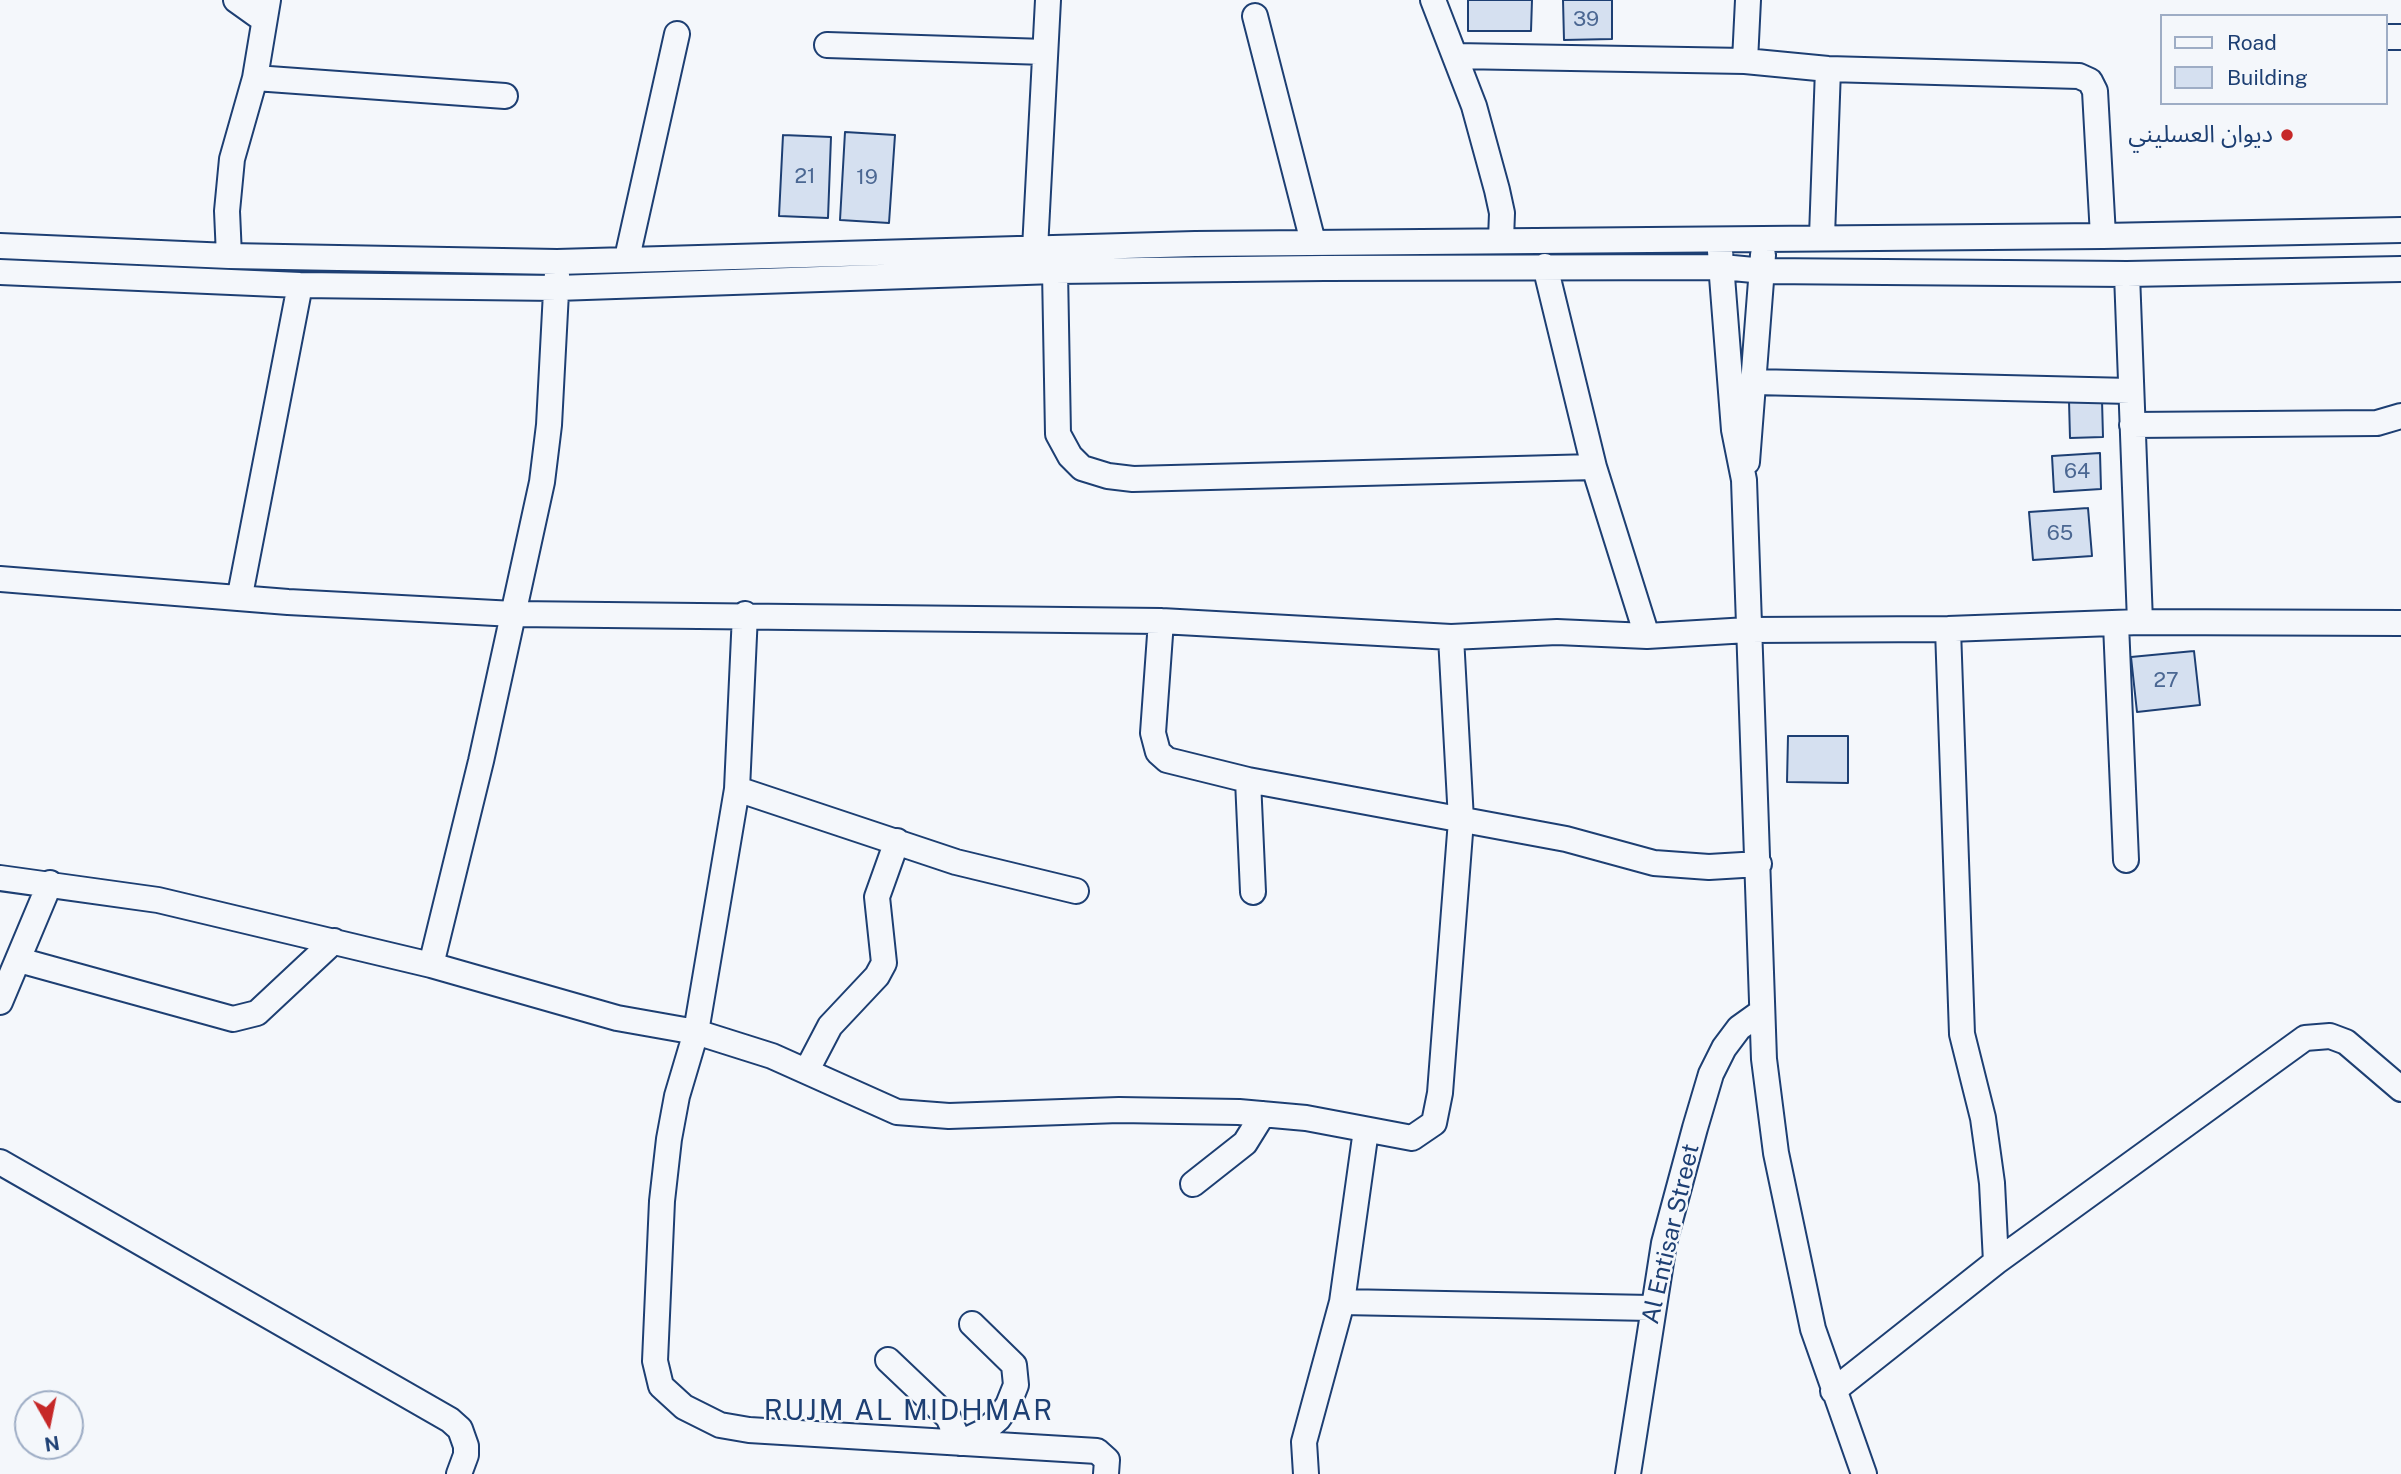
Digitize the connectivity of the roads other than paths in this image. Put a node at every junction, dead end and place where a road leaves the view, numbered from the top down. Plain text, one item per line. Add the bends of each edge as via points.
1 (236, 0) edge
2 (1048, 0) edge
3 (1433, 0) edge
4 (1748, 0) edge
5 (266, 10) edge
6 (1255, 16) dead end
7 (677, 34) dead end
8 (827, 45) dead end
9 (1045, 52) junction
10 (1455, 56) junction
11 (1745, 61) junction
12 (1828, 69) junction
13 (255, 78) junction
14 (505, 96) dead end
15 (2401, 230) edge
16 (1822, 236) junction
17 (2103, 236) junction
18 (1502, 239) junction
19 (1719, 239) junction
20 (1763, 239) junction
21 (1314, 242) junction
22 (0, 246) edge
23 (1035, 249) junction
24 (229, 256) junction
25 (627, 258) junction
26 (557, 262) junction
27 (1545, 266) junction
28 (1721, 267) junction
29 (2401, 270) edge
30 (1055, 271) junction
31 (1764, 271) junction
32 (0, 272) edge
33 (2127, 274) junction
34 (300, 285) junction
35 (557, 288) junction
36 (1755, 382) junction
37 (2130, 391) junction
38 (2401, 416) edge
39 (2132, 425) junction
40 (1594, 467) junction
41 (1744, 480) junction
42 (0, 579) edge
43 (240, 596) junction
44 (514, 614) junction
45 (745, 614) junction
46 (1161, 621) junction
47 (2128, 623) junction
48 (2401, 623) edge
49 (1948, 629) junction
50 (1748, 630) junction
51 (1647, 636) junction
52 (1451, 637) junction
53 (1248, 780) junction
54 (737, 789) junction
55 (1461, 820) junction
56 (897, 841) junction
57 (2126, 860) dead end
58 (1759, 864) junction
59 (0, 877) edge
60 (50, 883) junction
61 (1076, 891) dead end
62 (1253, 892) dead end
63 (334, 941) junction
64 (19, 960) junction
65 (431, 965) junction
66 (0, 1002) edge
67 (1760, 1013) junction
68 (696, 1032) junction
69 (807, 1070) junction
70 (2401, 1089) edge
71 (1263, 1114) junction
72 (1366, 1130) junction
73 (0, 1162) edge
74 (1193, 1184) dead end
75 (1996, 1262) junction
76 (1342, 1302) junction
77 (1651, 1308) junction
78 (972, 1324) dead end
79 (888, 1360) dead end
80 (1833, 1391) junction
81 (960, 1443) junction
82 (459, 1474) edge
83 (1106, 1474) edge
84 (1306, 1474) edge
85 (1628, 1474) edge
86 (1864, 1474) edge

1 - 5 street
2 - 9 street
3 - 10 street
4 - 11 street
5 - 13 street
6 - 21 street
7 - 25 street
8 - 9 street
9 - 23 street
10 - 11 street
10 - 18 street via 1494,176
11 - 12 street
12 - 16 street
12 - 17 street via 2079,76 2090,81 2095,91
13 - 14 street
13 - 24 street via 232,159
15 - 17 street
16 - 17 street
16 - 20 street
18 - 19 street
18 - 21 street
19 - 20 street
19 - 28 street
20 - 31 street
21 - 23 street
22 - 24 street
23 - 25 street
24 - 26 street
25 - 26 street
26 - 35 street
27 - 28 street
27 - 30 street
27 - 40 street
28 - 31 street
28 - 41 street via 1734,430
29 - 33 street
30 - 35 street
30 - 40 street via 1058,434 1082,468 1133,479
31 - 33 street
31 - 36 street
32 - 34 street
33 - 37 street
34 - 35 street
34 - 43 street
35 - 44 street via 548,437
36 - 37 street
36 - 41 street
37 - 39 street
38 - 39 street via 2377,423
39 - 47 street
40 - 51 street
41 - 50 street
42 - 43 street
43 - 44 street
44 - 45 street
44 - 65 street
45 - 46 street
45 - 54 street
46 - 52 street
46 - 53 street via 1153,733 1158,752 1177,764
47 - 48 street
47 - 49 street
47 - 57 street
49 - 50 street
49 - 75 street via 1962,1034 1983,1118
50 - 51 street
50 - 58 street
51 - 52 street via 1557,632
52 - 55 street
53 - 55 street
53 - 62 street
54 - 56 street
54 - 68 street
55 - 58 street via 1566,839 1654,863
55 - 72 street via 1438,1110 1434,1123 1412,1138
56 - 61 street via 956,862
56 - 69 street via 877,897 884,963 830,1026
58 - 67 street
59 - 60 street
60 - 63 street via 158,900
60 - 64 street
63 - 64 street via 257,1013 233,1019
63 - 65 street
64 - 66 street
65 - 68 street via 617,1018
67 - 77 street, Al Entisar Street via 1739,1028 1712,1074 1667,1230
67 - 80 street via 1783,1189 1813,1329
68 - 69 street
68 - 81 street via 677,1096 662,1200 655,1353 661,1386 684,1407 720,1425
69 - 71 street via 870,1103 920,1115 1119,1110
70 - 75 street via 2346,1042 2330,1035 2305,1038
71 - 72 street
71 - 74 street via 1245,1143
72 - 76 street
73 - 82 street via 450,1420 460,1429 466,1447
75 - 80 street
76 - 77 street
76 - 84 street via 1304,1442
77 - 85 street, Al Entisar Street
78 - 81 street via 1014,1365 1016,1385 998,1419 984,1432
79 - 81 street via 948,1417
80 - 86 street
81 - 83 street via 1097,1451 1107,1460

